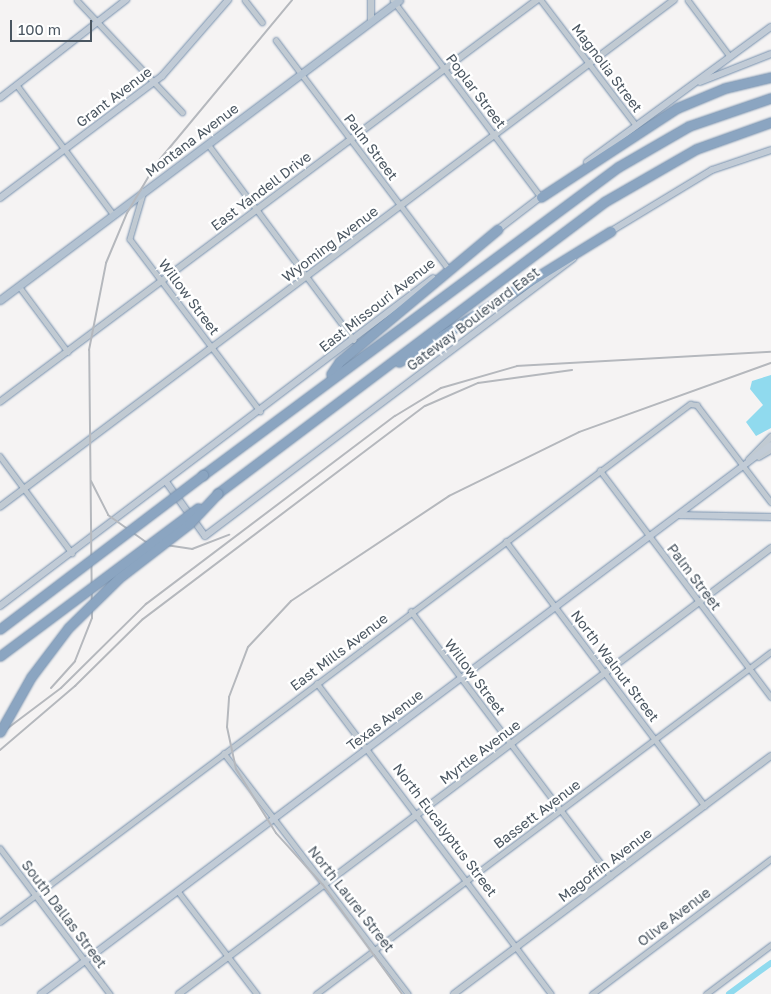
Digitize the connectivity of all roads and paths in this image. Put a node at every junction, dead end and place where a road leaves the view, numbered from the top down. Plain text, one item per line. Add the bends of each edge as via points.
1 (77, 0) edge
2 (126, 0) edge
3 (228, 0) edge
4 (246, 0) edge
5 (371, 0) edge
6 (537, 0) edge
7 (541, 0) edge
8 (674, 0) edge
9 (688, 0) edge
10 (396, 1) edge
11 (371, 21) junction
12 (262, 22) dead end
13 (99, 23) junction
14 (771, 27) edge
15 (276, 40) dead end
16 (771, 54) edge
17 (729, 55) junction
18 (590, 63) junction
19 (445, 69) junction
20 (301, 74) junction
21 (771, 77) edge
22 (155, 82) junction
23 (17, 85) junction
24 (686, 90) junction
25 (0, 98) edge
26 (771, 98) edge
27 (182, 112) dead end
28 (771, 122) edge
29 (636, 125) junction
30 (495, 135) junction
31 (351, 140) junction
32 (208, 144) junction
33 (65, 150) junction
34 (771, 150) edge
35 (145, 191) junction
36 (541, 197) junction
37 (0, 198) edge
38 (401, 206) junction
39 (257, 210) junction
40 (113, 214) junction
41 (498, 229) junction
42 (611, 231) junction
43 (447, 267) junction
44 (307, 276) junction
45 (162, 280) junction
46 (19, 286) junction
47 (0, 300) edge
48 (354, 340) junction
49 (213, 348) junction
50 (68, 352) junction
51 (368, 379) junction
52 (326, 381) junction
53 (0, 402) edge
54 (260, 410) junction
55 (771, 437) edge
56 (771, 445) edge
57 (771, 450) edge
58 (0, 456) edge
59 (744, 465) junction
60 (600, 470) junction
61 (167, 483) junction
62 (24, 489) junction
63 (218, 493) junction
64 (771, 502) edge
65 (0, 508) edge
66 (679, 515) junction
67 (771, 517) edge
68 (650, 536) junction
69 (506, 541) junction
70 (771, 548) edge
71 (72, 553) junction
72 (700, 602) junction
73 (0, 606) edge
74 (556, 606) junction
75 (412, 611) junction
76 (0, 628) edge
77 (771, 652) edge
78 (0, 656) edge
79 (750, 668) junction
80 (605, 673) junction
81 (462, 678) junction
82 (317, 683) junction
83 (771, 697) edge
84 (0, 732) edge
85 (655, 739) junction
86 (511, 744) junction
87 (368, 748) junction
88 (224, 753) junction
89 (771, 756) edge
90 (704, 806) junction
91 (561, 810) junction
92 (417, 815) junction
93 (275, 818) junction
94 (0, 848) edge
95 (771, 859) edge
96 (611, 876) junction
97 (467, 881) junction
98 (325, 883) junction
99 (178, 891) junction
100 (36, 896) junction
101 (0, 922) edge
102 (771, 945) edge
103 (516, 947) junction
104 (377, 949) junction
105 (229, 956) junction
106 (85, 961) junction
107 (41, 994) edge
108 (110, 994) edge
109 (179, 994) edge
110 (257, 994) edge
111 (316, 994) edge
112 (408, 994) edge
113 (454, 994) edge
114 (551, 994) edge
115 (592, 994) edge
116 (706, 994) edge

1 - 13 street
2 - 13 main road
3 - 22 main road, Grant Avenue
4 - 12 street
5 - 11 street
6 - 19 street, East Yandell Drive
7 - 18 street, Magnolia Street
8 - 18 street, Wyoming Avenue
9 - 17 street
10 - 11 main road, Montana Avenue
10 - 19 street, Poplar Street
11 - 20 main road, Montana Avenue
13 - 22 street
13 - 23 main road
14 - 17 main road, East Missouri Avenue
15 - 20 street, Palm Street
16 - 24 main road via 732,66
17 - 24 main road, East Missouri Avenue
18 - 29 street, Magnolia Street
18 - 30 street, Wyoming Avenue
19 - 30 street, Poplar Street
19 - 31 street, East Yandell Drive
20 - 31 street, Palm Street
20 - 32 main road, Montana Avenue
21 - 36 highway via 725,88 677,108
22 - 27 street
22 - 33 main road, Grant Avenue
23 - 25 main road
23 - 33 street
24 - 29 main road, East Missouri Avenue
26 - 52 highway via 697,123 633,157
28 - 51 highway via 696,149 604,202
29 - 36 main road, East Missouri Avenue
30 - 36 street, Poplar Street
30 - 38 street, Wyoming Avenue
31 - 38 street, Palm Street
31 - 39 street, East Yandell Drive
32 - 35 main road, Montana Avenue
32 - 39 street
33 - 37 main road, Grant Avenue
33 - 40 street
34 - 42 main road, Gateway Boulevard East via 712,170
35 - 40 main road, Montana Avenue
35 - 45 street, Willow Street via 129,235
36 - 41 main road, East Missouri Avenue
38 - 43 street, Palm Street
38 - 44 street, Wyoming Avenue
39 - 44 street
39 - 45 street, East Yandell Drive
40 - 46 main road, Montana Avenue
41 - 43 main road, East Missouri Avenue
41 - 52 highway via 339,362
42 - 51 highway
42 - 61 main road, Gateway Boulevard East via 205,536
43 - 48 main road, East Missouri Avenue
44 - 48 street
44 - 49 street, Wyoming Avenue
45 - 49 street, Willow Street
45 - 50 street, East Yandell Drive
46 - 47 main road, Montana Avenue
46 - 50 street
48 - 54 main road, East Missouri Avenue
49 - 54 street, Willow Street
49 - 62 street, Wyoming Avenue
50 - 53 street, East Yandell Drive
51 - 63 highway
52 - 76 highway, bridge
54 - 61 main road, East Missouri Avenue
55 - 59 street, Texas Avenue
56 - 59 main road
57 - 59 street, Texas Avenue
58 - 62 street
59 - 60 street, East Mills Avenue via 692,403
59 - 64 street
59 - 66 main road, Texas Avenue
60 - 68 street, Palm Street
60 - 69 street, East Mills Avenue
61 - 71 main road, East Missouri Avenue
62 - 65 street, Wyoming Avenue
62 - 71 street
63 - 78 highway, bridge
63 - 84 highway, bridge via 189,524 119,578 68,628 31,677
66 - 67 main road
66 - 68 main road, Texas Avenue
68 - 72 street, Palm Street
68 - 74 main road, Texas Avenue
69 - 74 street, North Walnut Street
69 - 75 street, East Mills Avenue
70 - 72 street, Myrtle Avenue
71 - 73 main road, East Missouri Avenue
72 - 79 street, Palm Street
72 - 80 street, Myrtle Avenue
74 - 80 street, North Walnut Street
74 - 81 main road, Texas Avenue
75 - 81 street, Willow Street
75 - 82 street, East Mills Avenue
77 - 79 street, Bassett Avenue
79 - 83 street, Palm Street
79 - 85 street, Bassett Avenue
80 - 85 street, North Walnut Street
80 - 86 street, Myrtle Avenue
81 - 86 street, Willow Street
81 - 87 main road, Texas Avenue
82 - 87 street, North Eucalyptus Street
82 - 88 street, East Mills Avenue
85 - 90 street, North Walnut Street
85 - 91 street, Bassett Avenue
86 - 91 street, Willow Street
86 - 92 street, Myrtle Avenue
87 - 92 street, North Eucalyptus Street
87 - 93 main road, Texas Avenue
88 - 93 street, North Laurel Street
88 - 100 street, East Mills Avenue
89 - 90 street, Magoffin Avenue
90 - 96 street, Magoffin Avenue
91 - 96 street, Willow Street
91 - 97 street, Bassett Avenue
92 - 97 street, North Eucalyptus Street
92 - 98 street, Myrtle Avenue
93 - 98 street, North Laurel Street
93 - 99 main road, Texas Avenue
94 - 100 street, South Dallas Street
95 - 115 street, Olive Avenue
96 - 103 street, Magoffin Avenue
97 - 103 street, North Eucalyptus Street
97 - 104 street, Bassett Avenue
98 - 104 street, North Laurel Street
98 - 105 street, Myrtle Avenue
99 - 105 street
99 - 106 main road, Texas Avenue
100 - 101 street, East Mills Avenue
100 - 106 street, South Dallas Street
102 - 116 street
103 - 113 street, Magoffin Avenue
103 - 114 street, North Eucalyptus Street
104 - 111 street, Bassett Avenue
104 - 112 street, North Laurel Street
105 - 109 street, Myrtle Avenue
105 - 110 street
106 - 107 main road, Texas Avenue
106 - 108 street, South Dallas Street

